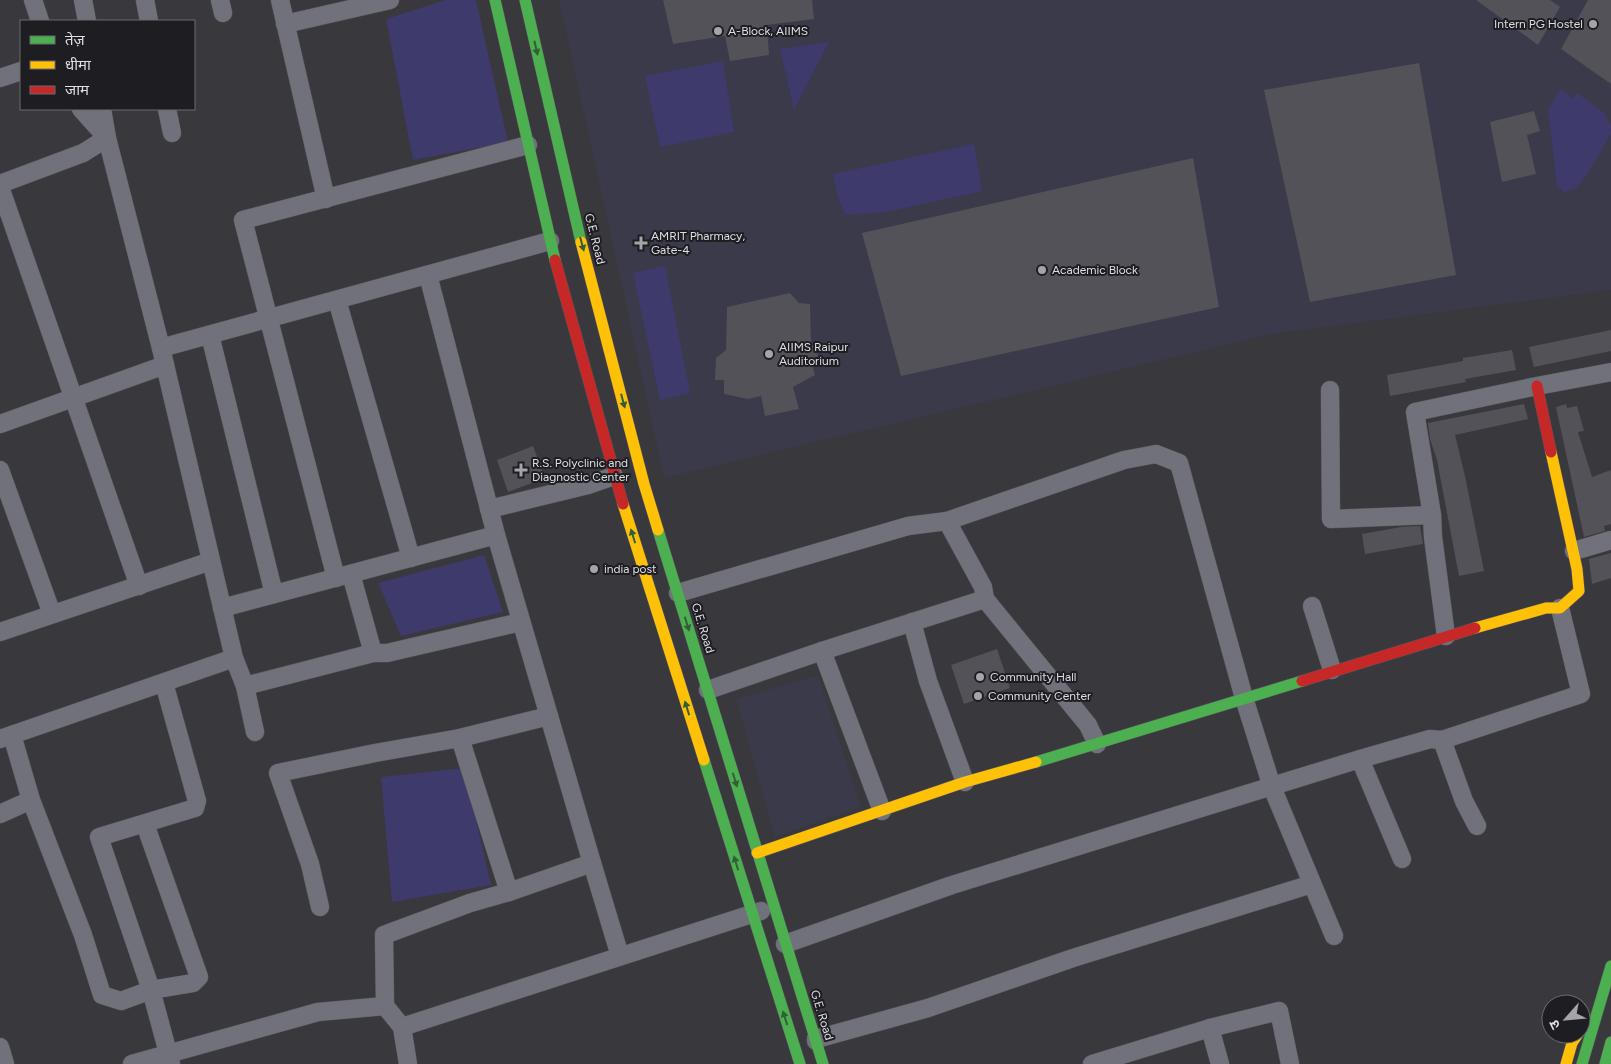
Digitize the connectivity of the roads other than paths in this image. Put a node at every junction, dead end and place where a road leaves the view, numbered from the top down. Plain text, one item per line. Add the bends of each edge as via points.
1 (33, 0) edge
2 (84, 0) edge
3 (145, 0) edge
4 (280, 0) edge
5 (495, 0) edge
6 (525, 0) edge
7 (380, 1) edge
8 (40, 20) edge
9 (87, 20) edge
10 (149, 20) edge
11 (285, 24) junction
12 (20, 71) edge
13 (0, 78) edge
14 (82, 110) edge
15 (102, 110) edge
16 (167, 110) edge
17 (172, 133) dead end
18 (107, 138) junction
19 (528, 144) junction
20 (0, 186) edge
21 (326, 199) junction
22 (550, 241) junction
23 (428, 275) junction
24 (337, 300) junction
25 (269, 319) junction
26 (210, 335) junction
27 (163, 357) junction
28 (1611, 372) edge
29 (1536, 386) junction
30 (1330, 390) dead end
31 (74, 396) junction
32 (0, 424) edge
33 (0, 470) edge
34 (614, 476) junction
35 (489, 509) junction
36 (1432, 515) junction
37 (947, 521) junction
38 (496, 536) junction
39 (1611, 540) edge
40 (1574, 551) junction
41 (411, 558) junction
42 (211, 561) junction
43 (344, 576) junction
44 (139, 586) junction
45 (678, 593) junction
46 (274, 594) junction
47 (985, 599) junction
48 (1312, 606) dead end
49 (222, 608) junction
50 (1560, 608) junction
51 (52, 614) junction
52 (521, 622) junction
53 (912, 622) junction
54 (0, 632) edge
55 (1446, 636) junction
56 (822, 651) junction
57 (373, 653) junction
58 (234, 658) junction
59 (1332, 670) junction
60 (164, 683) junction
61 (245, 686) junction
62 (708, 690) junction
63 (1244, 698) junction
64 (549, 716) junction
65 (255, 732) dead end
66 (6, 737) edge
67 (460, 738) junction
68 (1442, 740) junction
69 (1097, 744) junction
70 (1360, 759) junction
71 (965, 782) junction
72 (1272, 787) junction
73 (31, 800) junction
74 (882, 812) junction
75 (0, 814) edge
76 (145, 824) junction
77 (1477, 826) dead end
78 (757, 852) junction
79 (1402, 859) dead end
80 (592, 863) junction
81 (1312, 884) junction
82 (509, 892) junction
83 (320, 907) dead end
84 (774, 908) junction
85 (752, 913) junction
86 (1334, 936) dead end
87 (785, 944) junction
88 (620, 956) junction
89 (1611, 966) edge
90 (151, 990) junction
91 (1603, 993) junction
92 (385, 1006) junction
93 (1591, 1012) edge
94 (402, 1027) junction
95 (1210, 1028) junction
96 (816, 1040) junction
97 (1611, 1042) edge
98 (1572, 1044) edge
99 (0, 1047) edge
100 (169, 1059) edge
101 (5, 1064) edge
102 (132, 1064) edge
103 (408, 1064) edge
104 (800, 1064) edge
105 (823, 1064) edge
106 (1092, 1064) edge
107 (1220, 1064) edge
108 (1290, 1064) edge
109 (1566, 1064) edge
110 (1582, 1064) edge
111 (1605, 1064) edge

1 - 8 street
2 - 9 street
3 - 10 street
4 - 11 street
5 - 19 main road
6 -> 45 main road, G.E. Road via 570,196 644,484
7 - 11 street
11 - 21 street
12 - 13 street
14 - 18 street
15 - 18 street
16 - 17 street
18 - 20 street via 83,153
18 - 27 street
19 - 21 street
19 - 22 main road
20 - 31 street
21 - 25 street via 243,220
22 - 23 street
22 - 34 main road
23 - 24 street
23 - 35 street
24 - 25 street
24 - 41 street
25 - 26 street
25 - 43 street
26 - 27 street
26 - 46 street
27 - 31 street
27 - 42 street
28 - 29 street
29 - 36 street via 1415,412
29 - 40 main road
30 - 36 street via 1330,519
31 - 32 street
31 - 44 street
33 - 51 street
34 - 35 street
85 -> 34 main road
35 - 38 street
36 - 55 street
37 - 45 street via 908,526
37 - 47 street via 983,587
37 - 63 street via 1124,460 1156,454 1179,463
38 - 41 street
38 - 52 street
39 - 40 street
40 - 50 main road via 1579,591
41 - 43 street
42 - 44 street
42 - 49 street
43 - 46 street
43 - 57 street
44 - 51 street
45 -> 62 main road, G.E. Road
46 - 49 street
47 - 53 street
47 - 69 street via 1088,725
48 - 59 street
49 - 58 street
50 - 55 main road via 1546,608
50 - 68 street via 1580,694
51 - 54 street
52 - 57 street via 387,653
52 - 64 street
53 - 56 street
53 - 71 street via 928,681
55 - 59 main road
56 - 62 street
56 - 74 street
57 - 61 street
58 - 60 street
58 - 61 street
59 - 63 main road
60 - 66 street
60 - 76 street via 197,802 195,808
61 - 65 street
62 -> 78 main road, G.E. Road
63 - 69 main road
63 - 72 street
64 - 67 street
64 - 80 street
66 - 73 street
67 - 82 street
67 - 83 street via 278,773 310,864
68 - 70 street via 1430,740
68 - 77 street via 1464,801
69 - 71 main road
70 - 72 street
70 - 79 street
71 - 74 main road
72 - 81 street
72 - 87 street via 952,885
73 - 75 street
73 - 90 street via 83,934 102,995 121,1001
74 - 78 main road
76 - 90 street via 99,837
76 - 90 street via 199,977 193,983
78 - 84 main road, G.E. Road
80 - 82 street
80 - 88 street
81 - 86 street
81 - 96 street via 1073,958 928,1008
82 - 92 street via 384,935
84 - 85 street
84 - 87 main road, G.E. Road
85 - 88 street
104 -> 85 main road
87 - 96 main road, G.E. Road
88 - 94 street
89 - 91 main road
90 - 100 street
91 - 93 main road
91 - 110 main road
92 - 94 street
92 - 100 street via 318,1012
94 - 103 street
95 - 106 street
95 - 107 street
95 - 108 street via 1278,1011
96 - 105 main road, G.E. Road
97 - 111 main road
98 - 109 main road
99 - 101 street
100 - 102 street

